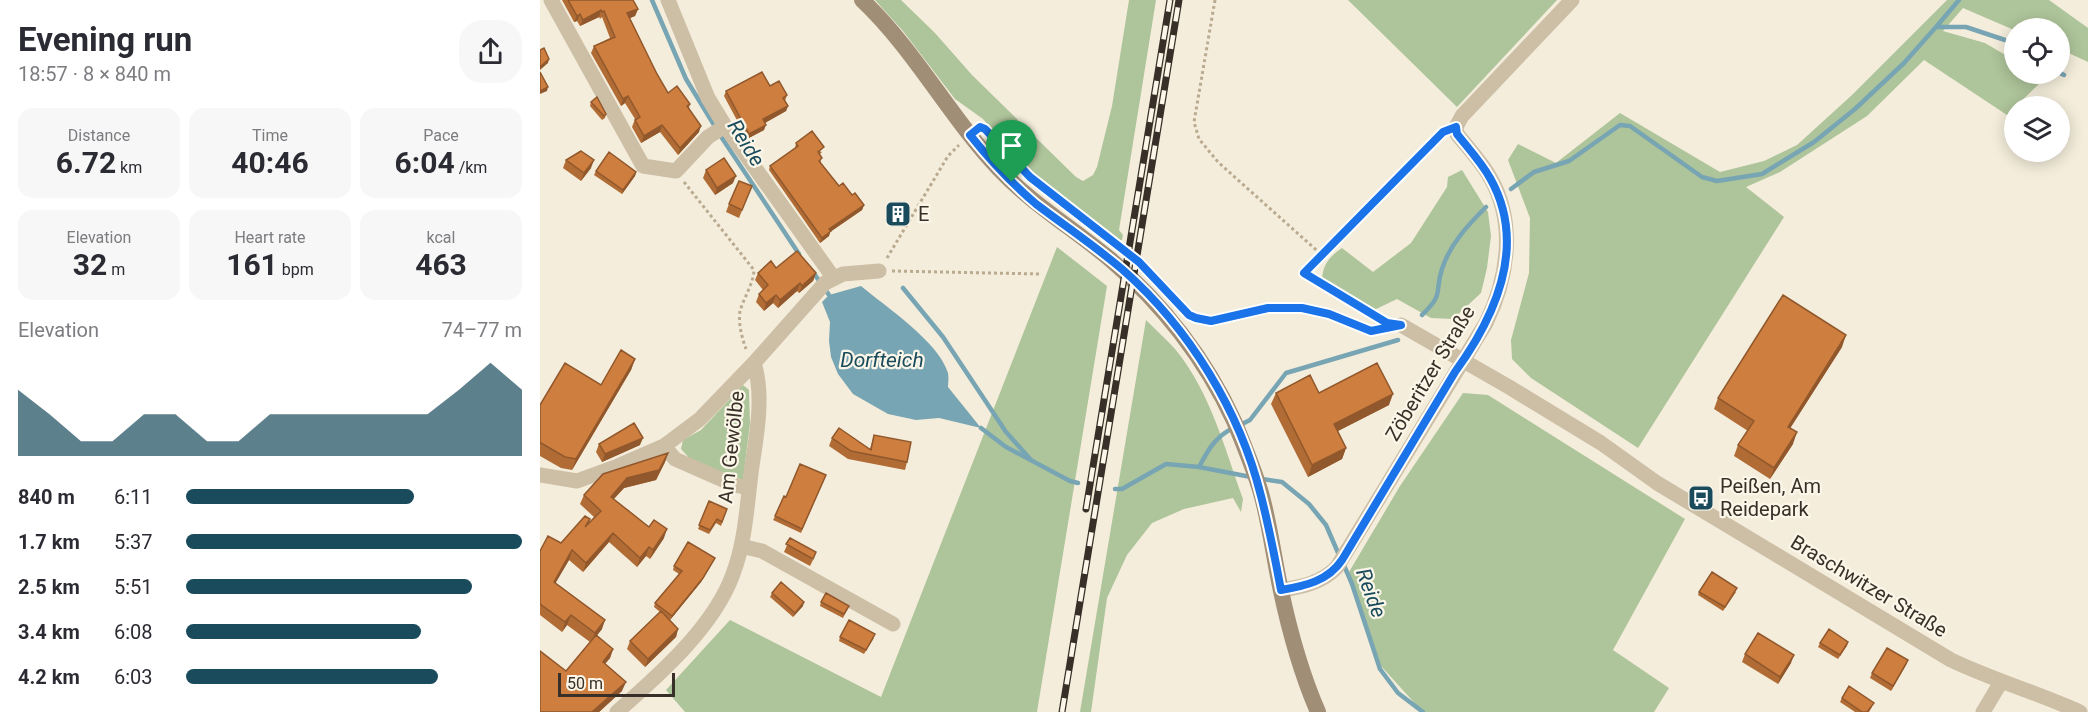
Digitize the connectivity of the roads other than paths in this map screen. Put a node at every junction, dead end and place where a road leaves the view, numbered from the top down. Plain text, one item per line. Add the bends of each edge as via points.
1 (550, 0) edge
2 (668, 0) edge
3 (862, 0) edge
4 (1572, 0) edge
5 (718, 130) junction
6 (879, 271) road end
7 (826, 283) junction
8 (1401, 325) road end
9 (1463, 361) junction
10 (754, 363) junction
11 (664, 446) junction
12 (540, 475) edge
13 (749, 488) junction
14 (741, 546) junction
15 (1281, 590) junction
16 (893, 624) dead end
17 (2001, 682) junction
18 (617, 712) edge
19 (1318, 712) edge
20 (1983, 712) edge
21 (2080, 712) edge

1 - 5 street via 643,166 676,171
2 - 5 street
3 - 15 main road via 918,63 970,135 1012,182 1152,298 1199,359 1234,421 1261,495
4 - 9 street, Zöberitzer Straße via 1456,127 1457,134 1491,179 1506,230 1499,293
5 - 7 street
6 - 7 street via 843,274
7 - 10 street
8 - 9 street, Braschwitzer Straße
9 - 15 street, Zöberitzer Straße via 1337,567 1311,584
9 - 17 street, Braschwitzer Straße via 1901,631 1951,660
10 - 11 street via 700,419
10 - 13 street, Am Gewölbe via 759,378
11 - 12 street via 577,481
11 - 13 street via 675,459
13 - 14 street, Am Gewölbe
14 - 16 street via 762,551
14 - 18 street, Am Gewölbe via 734,573 707,621 656,678
15 - 19 main road via 1298,660
17 - 20 street
17 - 21 street, Braschwitzer Straße

